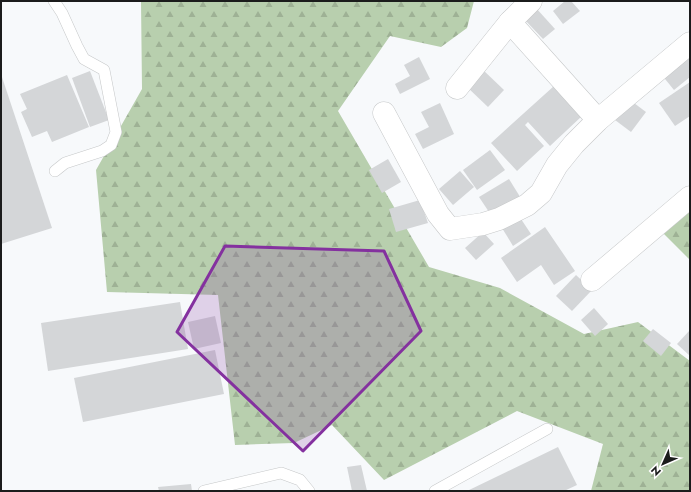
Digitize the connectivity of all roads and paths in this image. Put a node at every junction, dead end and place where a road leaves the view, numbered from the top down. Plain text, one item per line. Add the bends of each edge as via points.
1 (54, 1) edge
2 (531, 1) edge
3 (510, 22) junction
4 (690, 43) edge
5 (457, 88) dead end
6 (384, 113) dead end
7 (598, 120) junction
8 (55, 171) dead end
9 (690, 197) edge
10 (592, 280) dead end
11 (548, 429) dead end
12 (204, 491) edge
13 (309, 491) edge
14 (434, 491) edge

1 - 8 lane via 84,59 104,70 116,132 111,145 102,151 65,164
2 - 3 street
3 - 5 street
3 - 7 street
4 - 7 street
6 - 7 street via 438,214 450,229 483,224 527,205 541,193 557,165
9 - 10 street
11 - 14 lane
12 - 13 lane via 281,473 300,480

